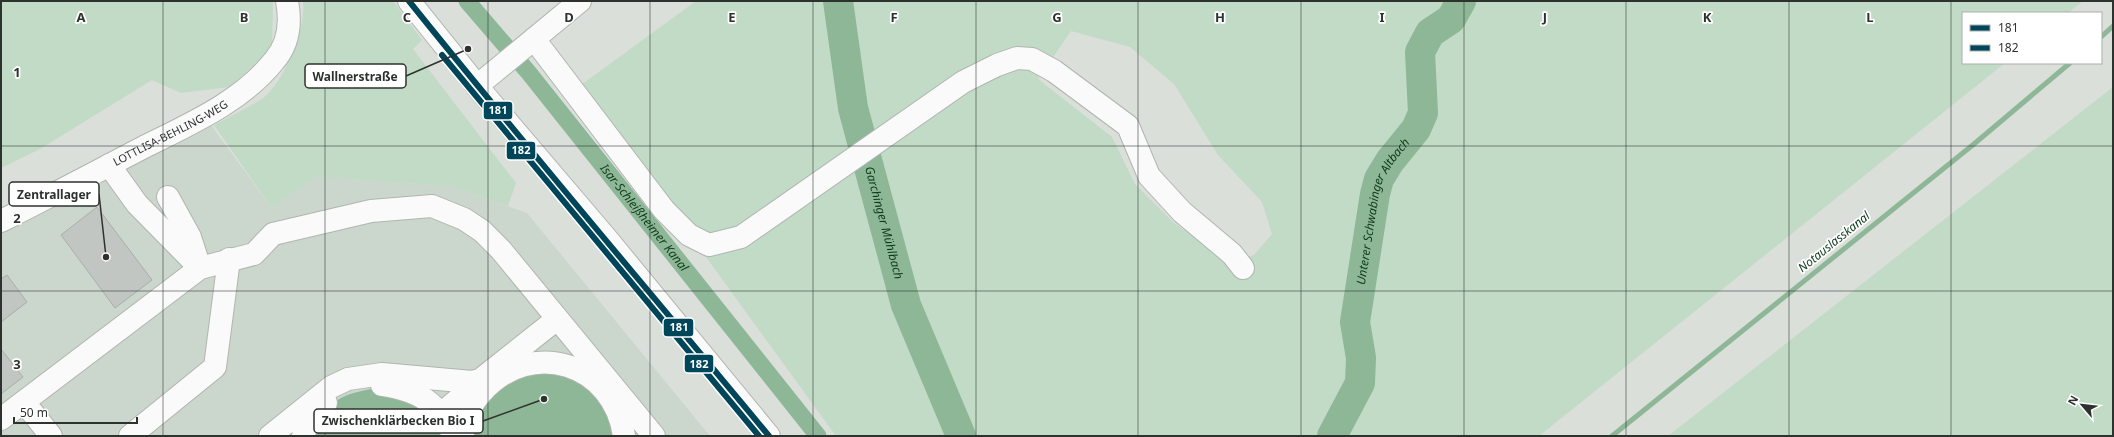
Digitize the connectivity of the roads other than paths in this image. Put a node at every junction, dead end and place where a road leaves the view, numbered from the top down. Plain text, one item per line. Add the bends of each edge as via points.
1 (287, 1) edge
2 (409, 1) edge
3 (580, 1) edge
4 (529, 43) junction
5 (477, 86) junction
6 (109, 165) junction
7 (168, 197) dead end
8 (1, 221) edge
9 (230, 259) junction
10 (200, 268) junction
11 (1243, 268) dead end
12 (557, 318) junction
13 (487, 378) junction
14 (607, 386) junction
15 (24, 402) junction
16 (441, 414) junction
17 (1, 420) edge
18 (303, 424) edge
19 (51, 436) edge
20 (130, 436) edge
21 (270, 436) edge
22 (454, 436) edge
23 (463, 436) edge
24 (624, 436) edge
25 (654, 436) edge
26 (769, 436) edge

1 - 6 main road, LOTTLISA-BEHLING-WEG via 290,15 287,39 275,60 249,88 205,116
2 - 5 main road
3 - 4 main road
4 - 5 main road
4 - 11 main road via 664,210 688,235 709,245 741,237 963,82 1017,58 1032,59 1054,71 1128,126 1149,176 1182,212 1232,254
5 - 26 main road
6 - 8 main road, LOTTLISA-BEHLING-WEG
6 - 10 main road via 137,204
7 - 10 main road via 190,237
9 - 10 main road
9 - 12 main road via 254,254 273,234 371,211 432,206 464,219 482,231
9 - 20 main road via 215,367
10 - 15 main road
12 - 13 main road
12 - 14 main road
13 - 14 main road via 517,366 544,362 568,366
13 - 16 main road
13 - 18 main road via 472,382 382,374 348,379 331,387
13 - 23 main road via 463,427
14 - 24 main road via 622,419
14 - 25 main road
15 - 17 main road
15 - 19 main road
16 - 18 main road via 426,399 402,388 378,384 352,388 327,402
16 - 22 main road
18 - 21 main road

